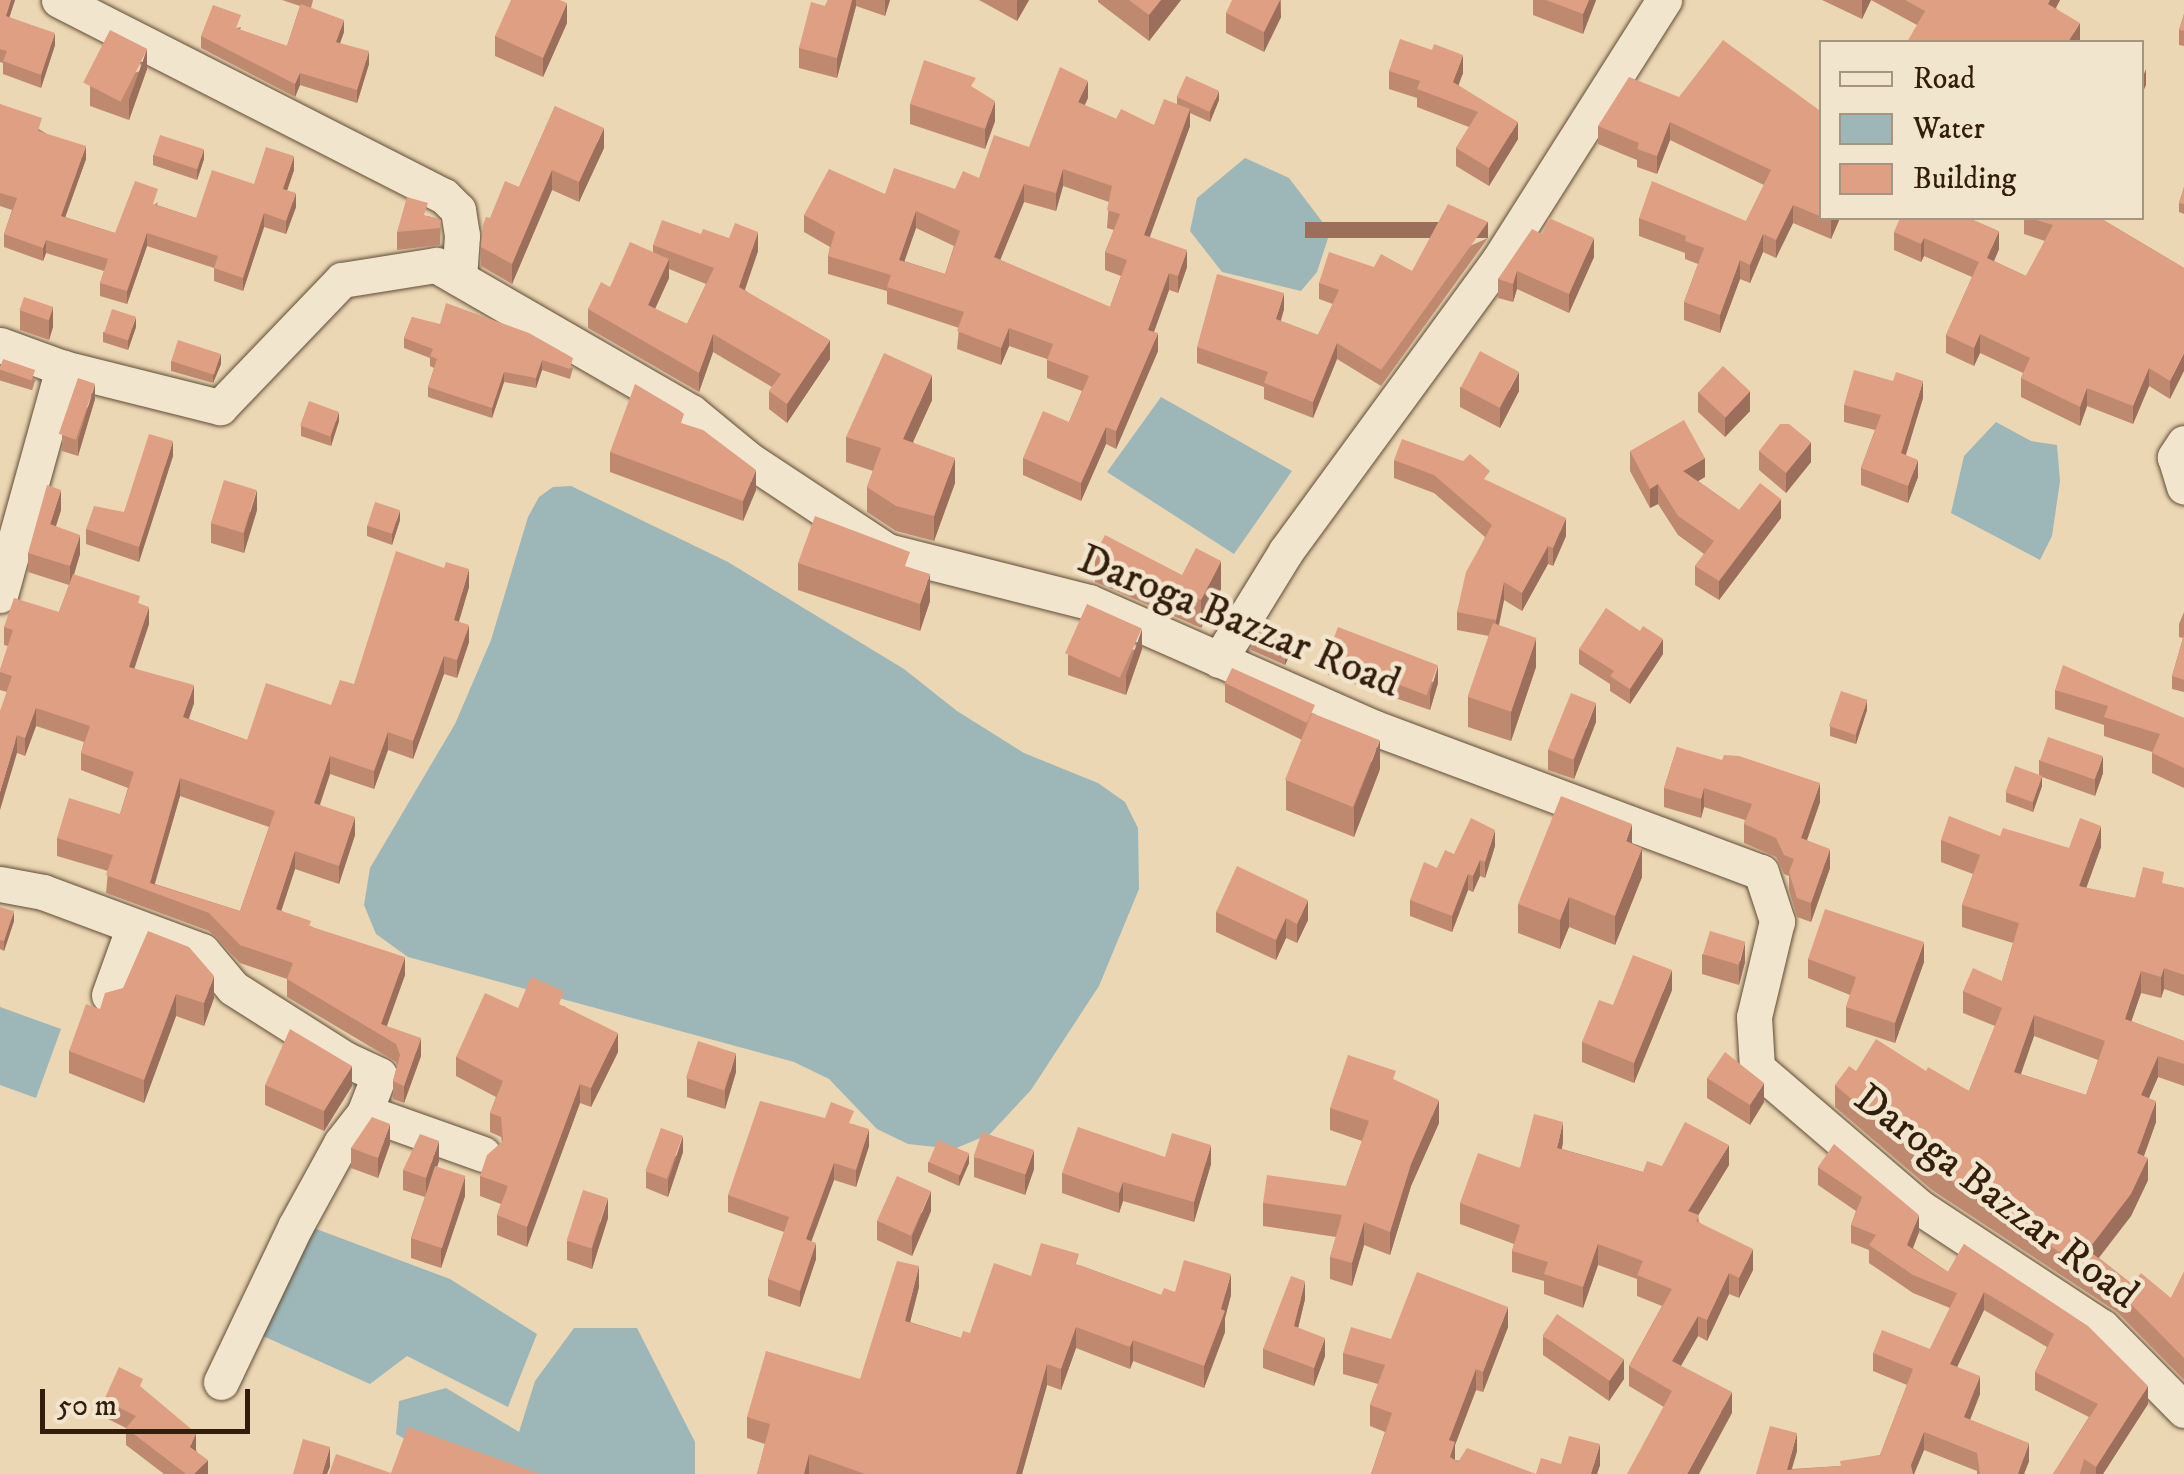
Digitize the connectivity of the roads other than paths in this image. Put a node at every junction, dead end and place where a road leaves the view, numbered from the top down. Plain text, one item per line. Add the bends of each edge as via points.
1 (59, 0) edge
2 (1664, 0) edge
3 (459, 278) junction
4 (0, 344) edge
5 (63, 368) junction
6 (2184, 444) edge
7 (2184, 486) edge
8 (0, 595) edge
9 (1218, 660) junction
10 (0, 884) edge
11 (134, 926) junction
12 (109, 995) edge
13 (365, 1112) junction
14 (483, 1154) edge
15 (221, 1382) dead end
16 (2184, 1410) edge

1 - 3 street via 444,196 458,210
2 - 9 street via 1497,263 1286,552
3 - 5 street, Daroga Bazzar Road via 436,265 342,280 220,407
3 - 9 street, Daroga Bazzar Road via 690,412 887,551 1089,602
4 - 5 street, Daroga Bazzar Road
5 - 8 street
6 - 7 street via 2175,457
9 - 16 street, Daroga Bazzar Road via 1375,728 1761,872 1776,921 1754,1017 1757,1068 1919,1207 2102,1327
10 - 11 street
11 - 12 street
11 - 13 street via 202,951 233,988 379,1074
13 - 14 street
13 - 15 street via 295,1228

